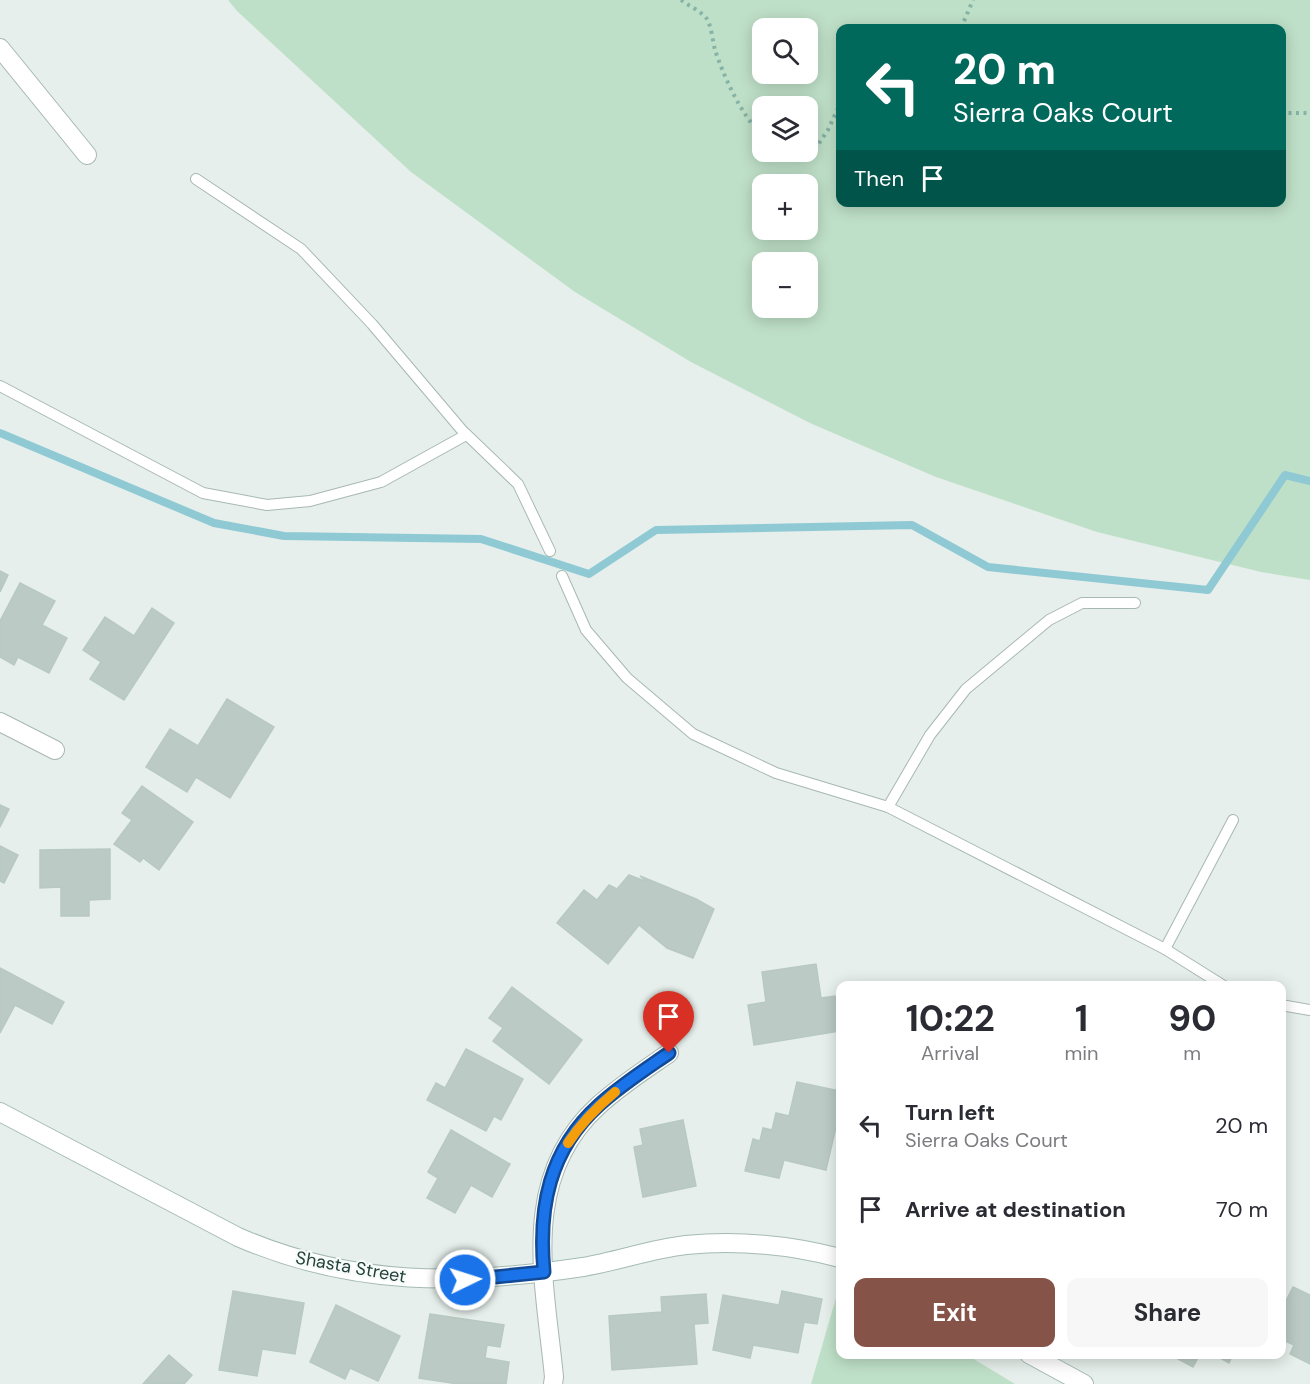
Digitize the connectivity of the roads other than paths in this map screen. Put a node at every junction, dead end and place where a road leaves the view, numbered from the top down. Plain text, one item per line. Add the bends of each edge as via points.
1 (0, 48) edge
2 (87, 154) dead end
3 (196, 179) dead end
4 (0, 386) edge
5 (465, 433) junction
6 (550, 551) dead end
7 (562, 576) dead end
8 (1135, 603) dead end
9 (0, 722) edge
10 (55, 750) dead end
11 (888, 807) junction
12 (1233, 820) dead end
13 (1165, 949) junction
14 (1215, 981) edge
15 (1286, 1006) edge
16 (1310, 1011) edge
17 (669, 1053) dead end
18 (0, 1112) edge
19 (836, 1257) edge
20 (544, 1272) junction
21 (1038, 1359) edge
22 (553, 1384) edge
23 (1084, 1384) edge

1 - 2 street
3 - 5 lane via 301,249 372,324
4 - 5 lane via 203,493 267,505 310,501 381,482
5 - 6 lane via 518,484
7 - 11 lane via 585,630 627,678 693,734 777,772
8 - 11 lane via 1082,603 1049,620 966,689 930,735
9 - 10 street
11 - 13 lane
12 - 13 lane
13 - 14 lane
15 - 16 lane
17 - 20 street via 598,1106 555,1166 545,1200
18 - 20 street, Shasta Street via 238,1237 293,1258 379,1276 425,1279
19 - 20 street, Shasta Street via 786,1246 686,1245
20 - 22 street
21 - 23 street

